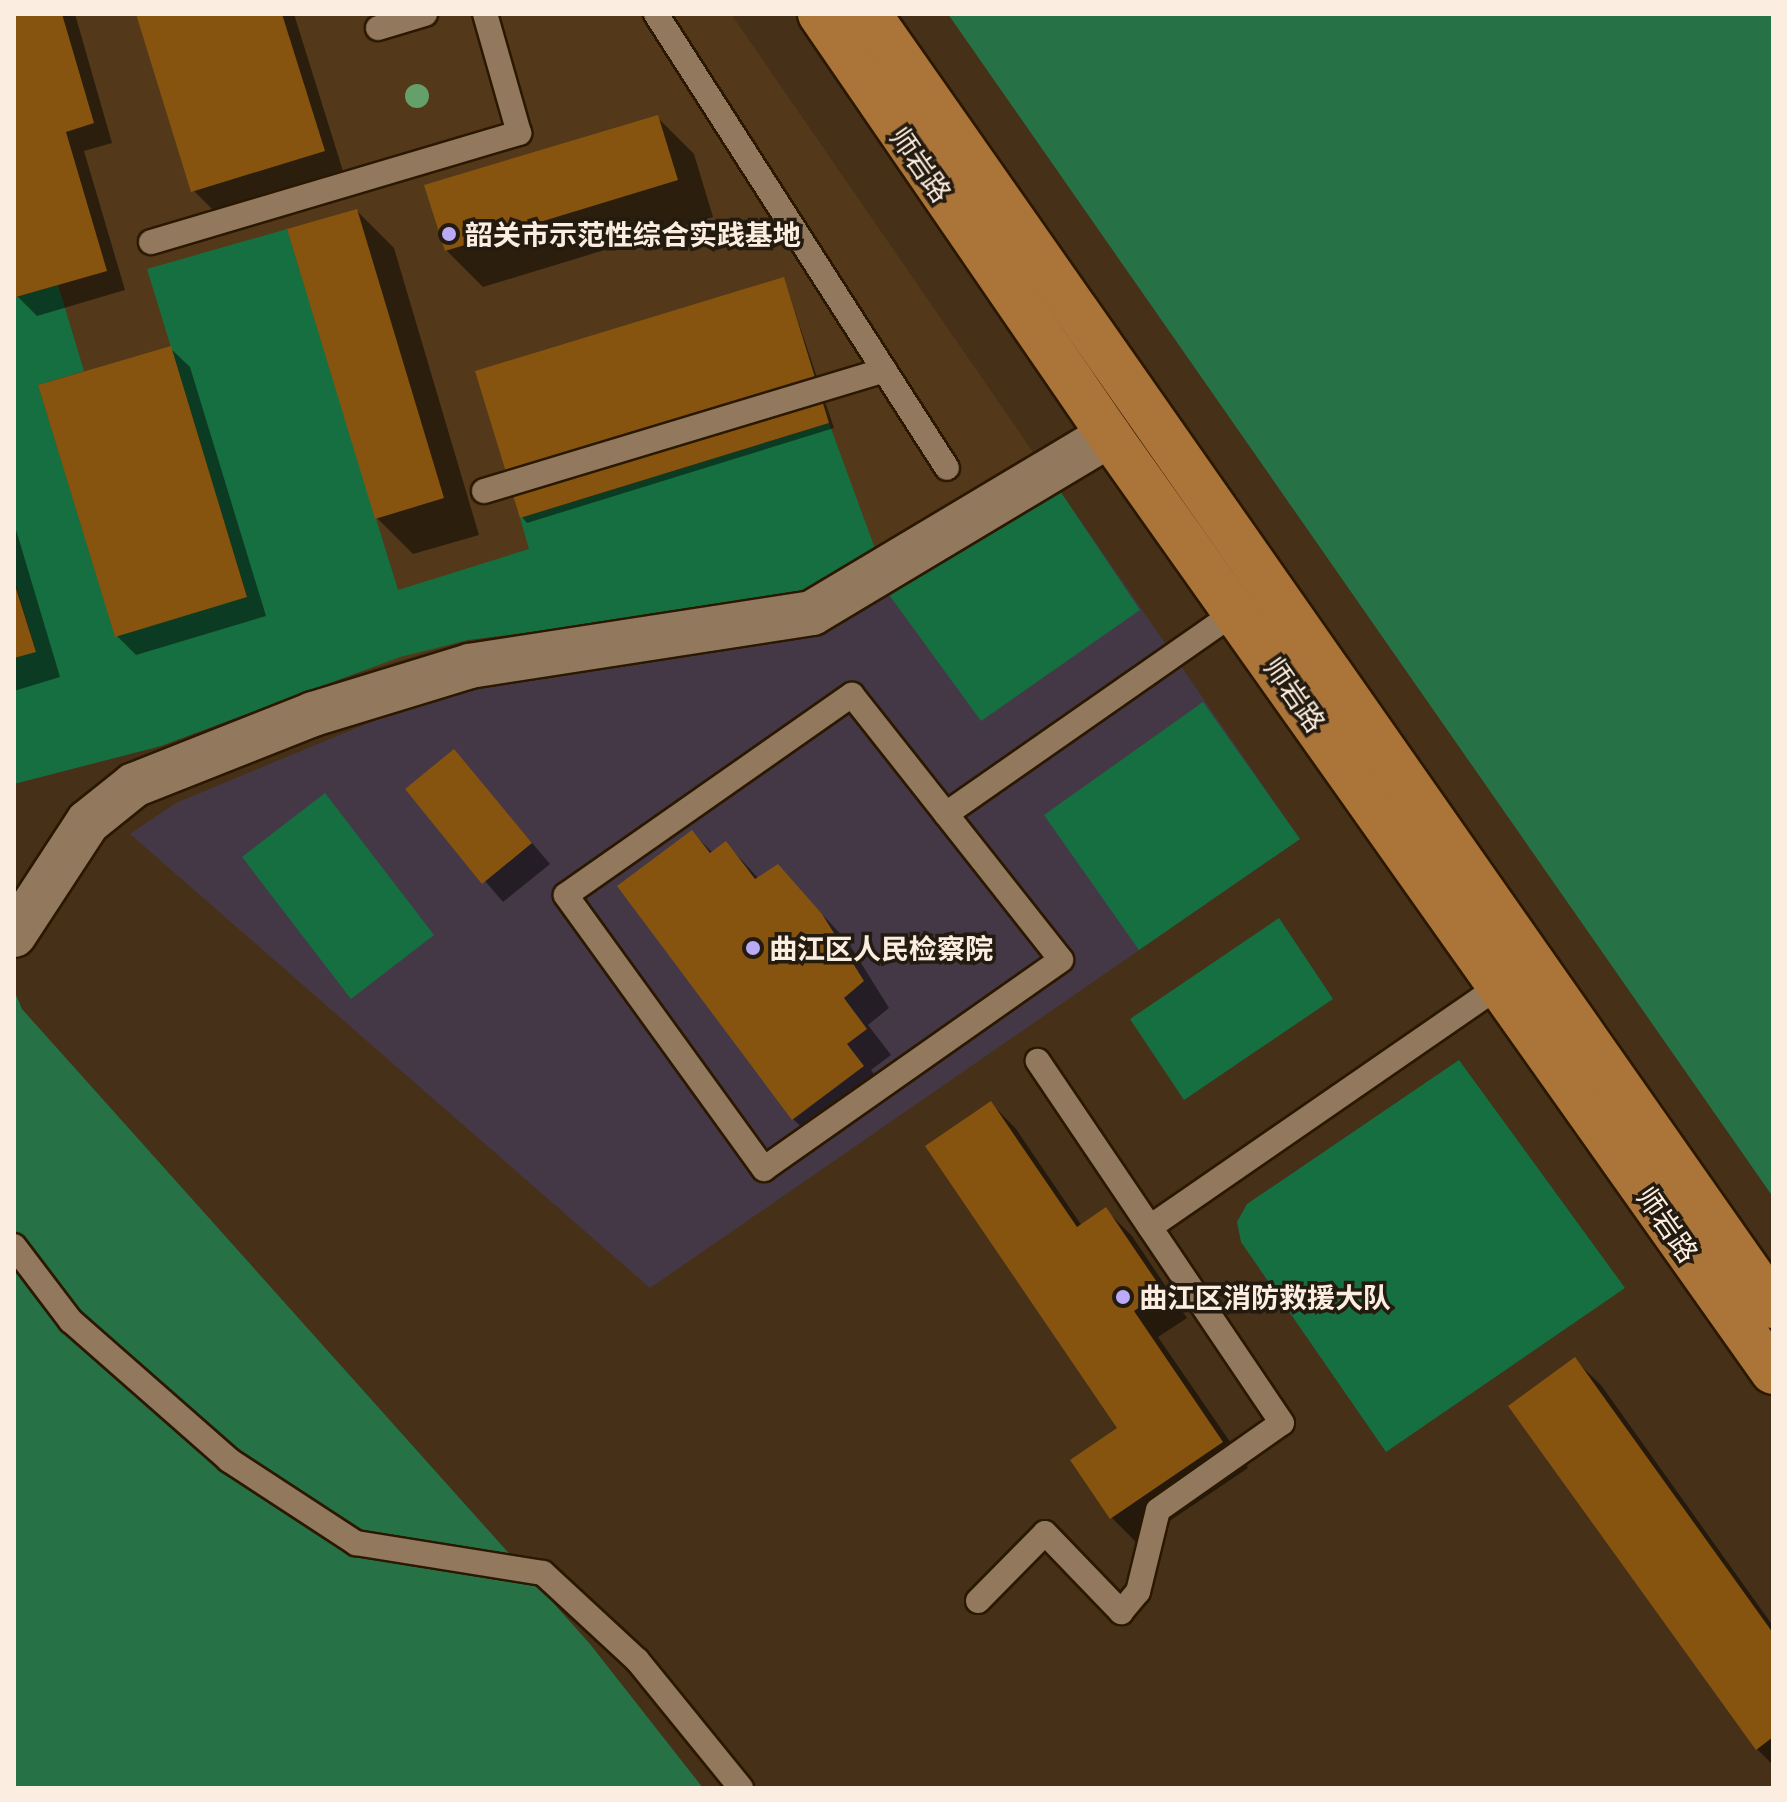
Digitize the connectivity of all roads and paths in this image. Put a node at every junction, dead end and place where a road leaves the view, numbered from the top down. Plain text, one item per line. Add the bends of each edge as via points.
1 (425, 14) edge
2 (485, 14) edge
3 (656, 14) edge
4 (820, 14) edge
5 (869, 14) edge
6 (378, 28) dead end
7 (151, 242) dead end
8 (884, 370) junction
9 (1109, 435) junction
10 (947, 468) dead end
11 (484, 491) dead end
12 (1253, 600) junction
13 (946, 814) junction
14 (14, 935) edge
15 (1516, 975) junction
16 (1038, 1061) dead end
17 (1150, 1227) junction
18 (14, 1246) edge
19 (1773, 1306) edge
20 (1773, 1372) edge
21 (978, 1601) dead end
22 (741, 1788) edge

1 - 6 lane
2 - 7 lane via 519,133
3 - 8 lane
4 - 9 main road, 师岩路
5 - 12 main road, 师岩路
8 - 10 lane
8 - 11 lane
9 - 12 main road, 师岩路
9 - 14 street via 812,613 470,666 313,714 134,785 110,799 88,822
12 - 13 lane
12 - 15 main road, 师岩路
13 - 13 lane via 852,695 566,895 764,1169 1061,960
15 - 17 lane
15 - 19 main road, 师岩路
15 - 20 main road, 师岩路
16 - 17 lane
17 - 21 lane via 1282,1423 1158,1510 1138,1592 1121,1612 1045,1533
18 - 22 lane via 71,1321 229,1460 356,1543 543,1573 637,1660

